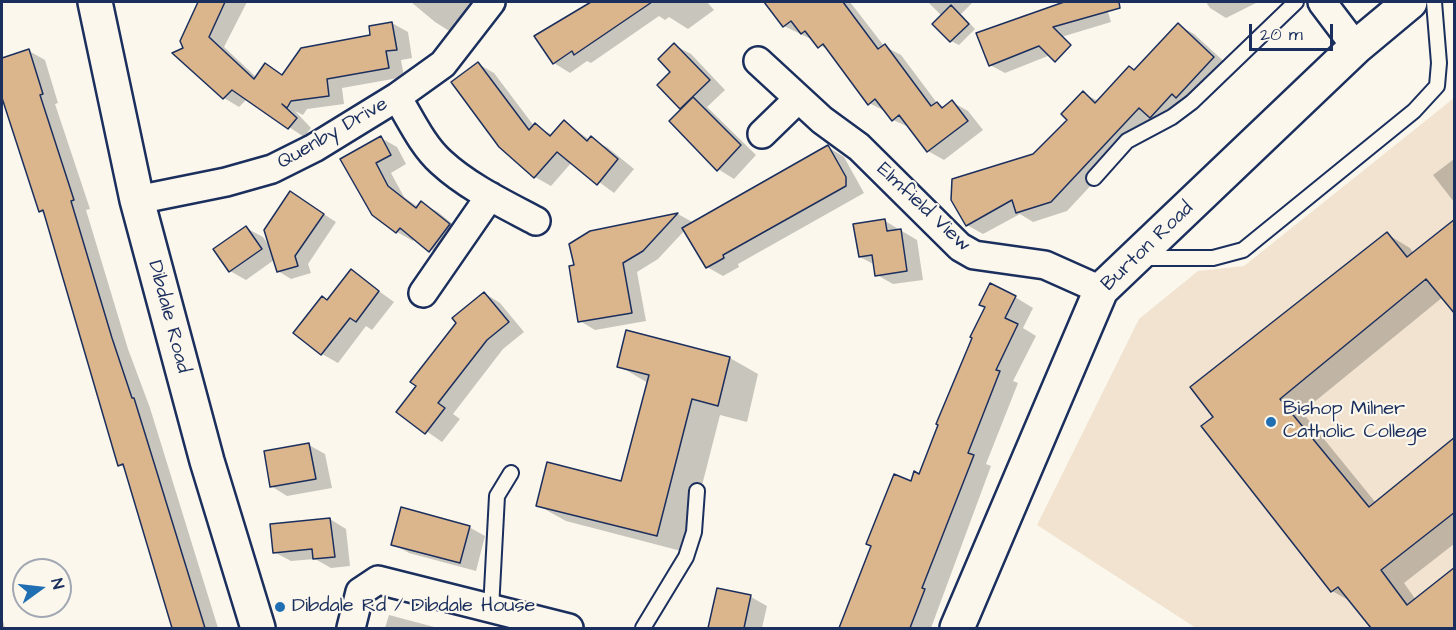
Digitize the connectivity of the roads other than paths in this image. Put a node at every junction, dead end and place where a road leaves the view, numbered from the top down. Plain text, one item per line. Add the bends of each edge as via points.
1 (95, 2) edge
2 (491, 2) edge
3 (1296, 2) edge
4 (1322, 2) edge
5 (1410, 2) edge
6 (1434, 2) edge
7 (1356, 47) junction
8 (758, 61) dead end
9 (398, 97) junction
10 (798, 99) junction
11 (762, 134) dead end
12 (1094, 178) dead end
13 (490, 196) junction
14 (137, 200) junction
15 (536, 221) dead end
16 (1134, 258) junction
17 (1101, 290) junction
18 (423, 293) dead end
19 (511, 473) dead end
20 (697, 491) dead end
21 (491, 609) junction
22 (258, 628) edge
23 (351, 628) edge
24 (569, 628) edge
25 (643, 628) edge
26 (957, 628) edge

1 - 14 main road, Dibdale Road
2 - 9 street, Quenby Drive via 443,64
3 - 12 lane via 1192,102 1127,141
4 - 7 street
5 - 7 main road, Burton Road
6 - 16 lane via 1437,86 1414,111 1243,250 1213,258
7 - 16 main road, Burton Road
8 - 10 street, Elmfield View
9 - 13 street via 441,162
9 - 14 street, Quenby Drive via 272,169
10 - 11 street
10 - 17 street, Elmfield View via 858,147 960,247 974,255 1046,265
13 - 15 street
13 - 18 street
14 - 22 main road, Dibdale Road via 207,461
16 - 17 main road, Burton Road
17 - 26 main road, Burton Road
19 - 21 lane via 497,496
20 - 25 lane via 694,532 686,557
21 - 23 street via 378,580 360,592
21 - 24 street

